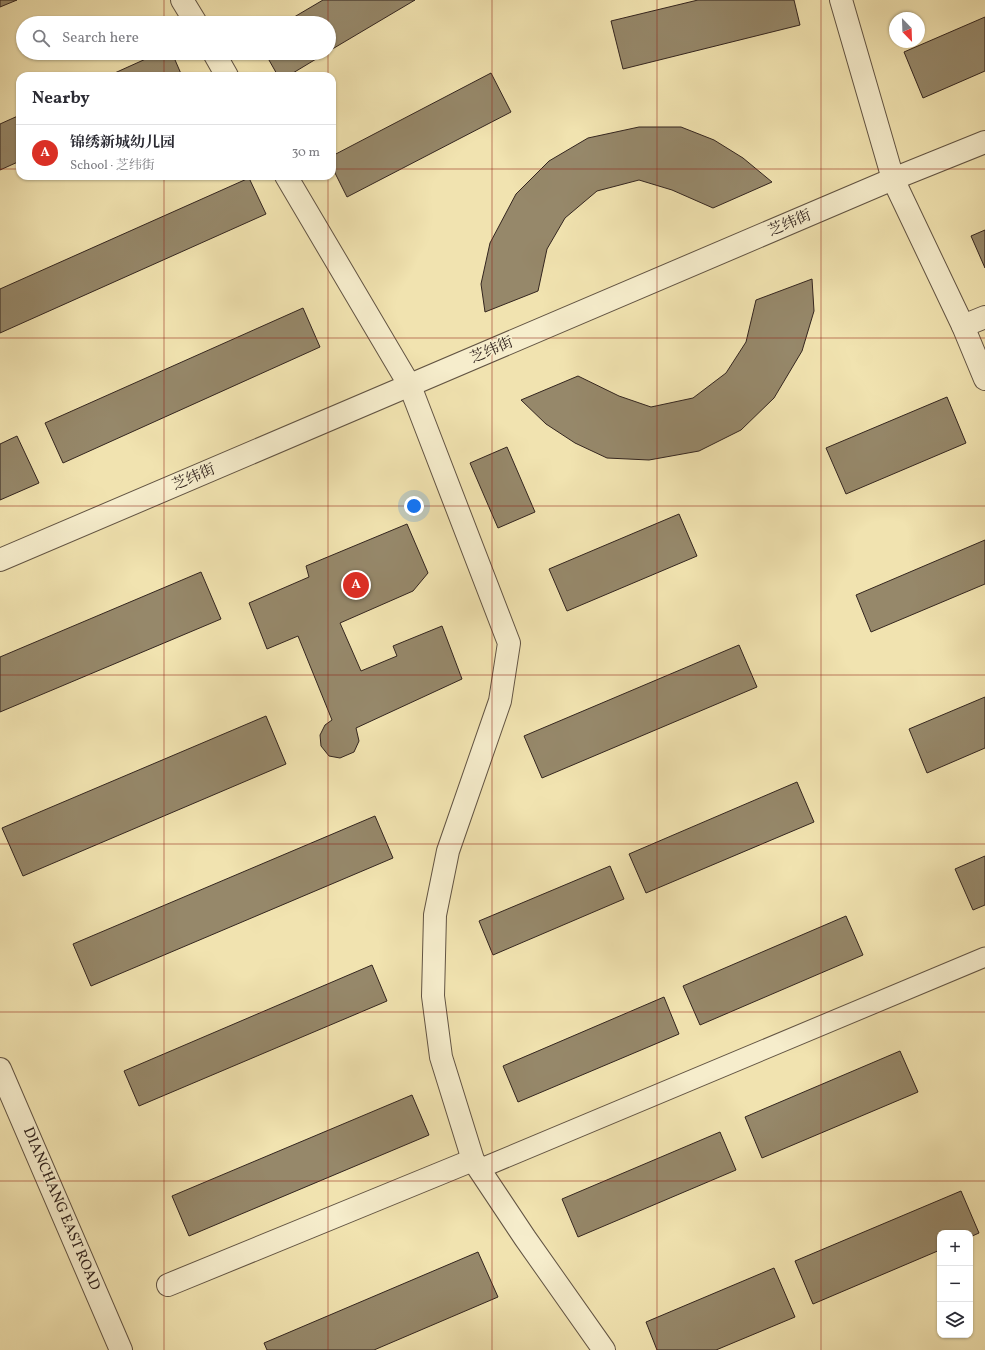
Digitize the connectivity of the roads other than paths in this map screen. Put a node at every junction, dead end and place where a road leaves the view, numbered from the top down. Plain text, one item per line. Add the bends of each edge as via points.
1 (182, 0) edge
2 (841, 0) edge
3 (192, 16) edge
4 (218, 60) edge
5 (225, 72) edge
6 (985, 142) edge
7 (288, 180) edge
8 (893, 180) junction
9 (985, 317) edge
10 (962, 326) junction
11 (985, 379) edge
12 (410, 386) junction
13 (0, 560) edge
14 (985, 957) edge
15 (0, 1069) edge
16 (476, 1165) junction
17 (168, 1285) dead end
18 (121, 1350) edge
19 (604, 1350) edge

1 - 3 street
2 - 8 street
4 - 5 street
6 - 8 street, 芝纬街
7 - 12 street
8 - 10 street
8 - 12 street, 芝纬街
9 - 10 street
10 - 11 street
12 - 13 street, 芝纬街
12 - 16 street via 509,643 500,701 448,851 435,915 433,996 440,1057
14 - 16 street
15 - 18 street, DIANCHANG EAST ROAD
16 - 17 street
16 - 19 street

